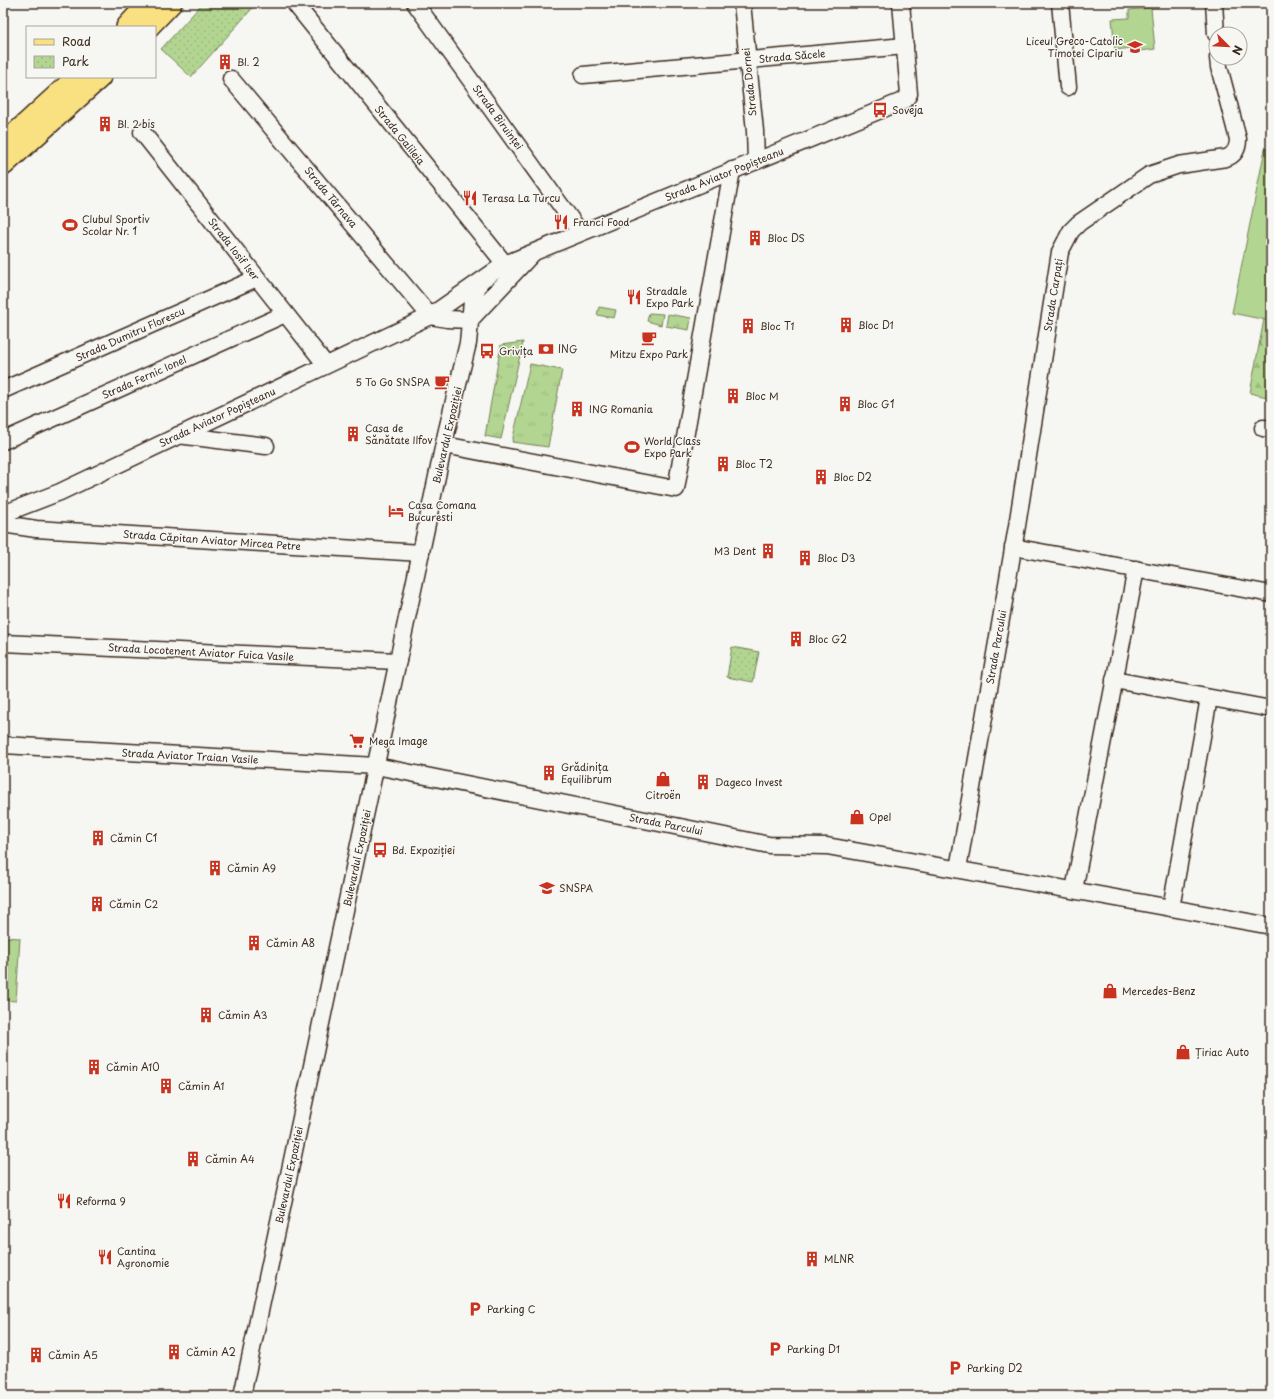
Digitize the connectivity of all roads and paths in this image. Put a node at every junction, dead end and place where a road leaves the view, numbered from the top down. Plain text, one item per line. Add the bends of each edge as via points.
1 (149, 3) edge
2 (171, 3) edge
3 (415, 3) edge
4 (733, 3) edge
5 (901, 3) edge
6 (1060, 3) edge
7 (1214, 3) edge
8 (296, 5) dead end
9 (742, 10) edge
10 (128, 26) edge
11 (149, 26) edge
12 (1215, 26) edge
13 (905, 46) junction
14 (747, 60) junction
15 (1219, 66) edge
16 (583, 75) dead end
17 (76, 78) edge
18 (99, 78) edge
19 (231, 79) dead end
20 (1068, 87) dead end
21 (142, 132) dead end
22 (3, 144) edge
23 (756, 161) junction
24 (3, 166) edge
25 (732, 170) junction
26 (580, 232) junction
27 (536, 250) junction
28 (504, 264) junction
29 (257, 278) junction
30 (480, 282) junction
31 (449, 301) junction
32 (285, 314) junction
33 (430, 316) junction
34 (470, 320) junction
35 (326, 365) junction
36 (3, 390) edge
37 (178, 435) junction
38 (3, 441) edge
39 (444, 445) junction
40 (266, 446) dead end
41 (3, 514) edge
42 (3, 524) edge
43 (1013, 547) junction
44 (421, 553) junction
45 (1136, 569) junction
46 (1271, 594) edge
47 (3, 643) edge
48 (398, 661) junction
49 (1114, 680) junction
50 (1209, 698) junction
51 (1271, 709) edge
52 (3, 745) edge
53 (376, 766) junction
54 (958, 869) junction
55 (1074, 890) junction
56 (1171, 908) junction
57 (1271, 926) edge
58 (242, 1396) edge

1 - 10 main road
2 - 11 main road
3 - 26 street, Strada Biruinței
4 - 9 street
5 - 13 street
6 - 20 street
7 - 12 street
8 - 28 street, Strada Galileia
9 - 14 street, Strada Dornei
13 - 14 street, Strada Săcele
13 - 23 street, Strada Aviator Popișteanu via 909,94 901,102
14 - 16 street, Strada Săcele
14 - 23 street, Strada Dornei
15 - 43 street, Strada Carpați via 1238,139 1235,152 1226,158 1179,165 1149,175 1079,223 1071,231 1060,252
17 - 22 main road
18 - 24 main road
19 - 33 street, Strada Târnava
21 - 29 street, Strada Iosif Iser
23 - 25 street, Strada Aviator Popișteanu
25 - 26 street, Strada Aviator Popișteanu
25 - 39 street via 676,489
26 - 27 street, Strada Aviator Popișteanu
27 - 28 street, Strada Aviator Popișteanu
27 - 34 street, Strada Aviator Popișteanu
28 - 30 street, Strada Aviator Popișteanu
29 - 32 street, Strada Iosif Iser
29 - 36 street, Strada Dumitru Florescu
30 - 31 street, Strada Aviator Popișteanu
30 - 34 street, Bulevardul Expoziției via 472,301
31 - 33 street, Strada Aviator Popișteanu
31 - 34 street via 462,305
32 - 35 street, Strada Iosif Iser
32 - 38 street, Strada Fernic Ionel
33 - 34 street
33 - 35 street, Strada Aviator Popișteanu
34 - 39 street, Bulevardul Expoziției via 468,343
35 - 37 street, Strada Aviator Popișteanu
37 - 40 street
37 - 41 street, Strada Aviator Popișteanu via 60,492
39 - 44 street, Bulevardul Expoziției
42 - 44 street, Strada Căpitan Aviator Mircea Petre via 36,529
43 - 45 street
43 - 54 street, Strada Parcului
44 - 48 street, Bulevardul Expoziției
45 - 46 street
45 - 49 street
47 - 48 street, Strada Locotenent Aviator Fuica Vasile
48 - 53 street, Bulevardul Expoziției
49 - 50 street
49 - 55 street
50 - 51 street
50 - 56 street
52 - 53 street, Strada Aviator Traian Vasile
53 - 54 street, Strada Parcului via 769,844 818,845
53 - 58 street, Bulevardul Expoziției
54 - 55 street, Strada Parcului
55 - 56 street, Strada Parcului
56 - 57 street, Strada Parcului

